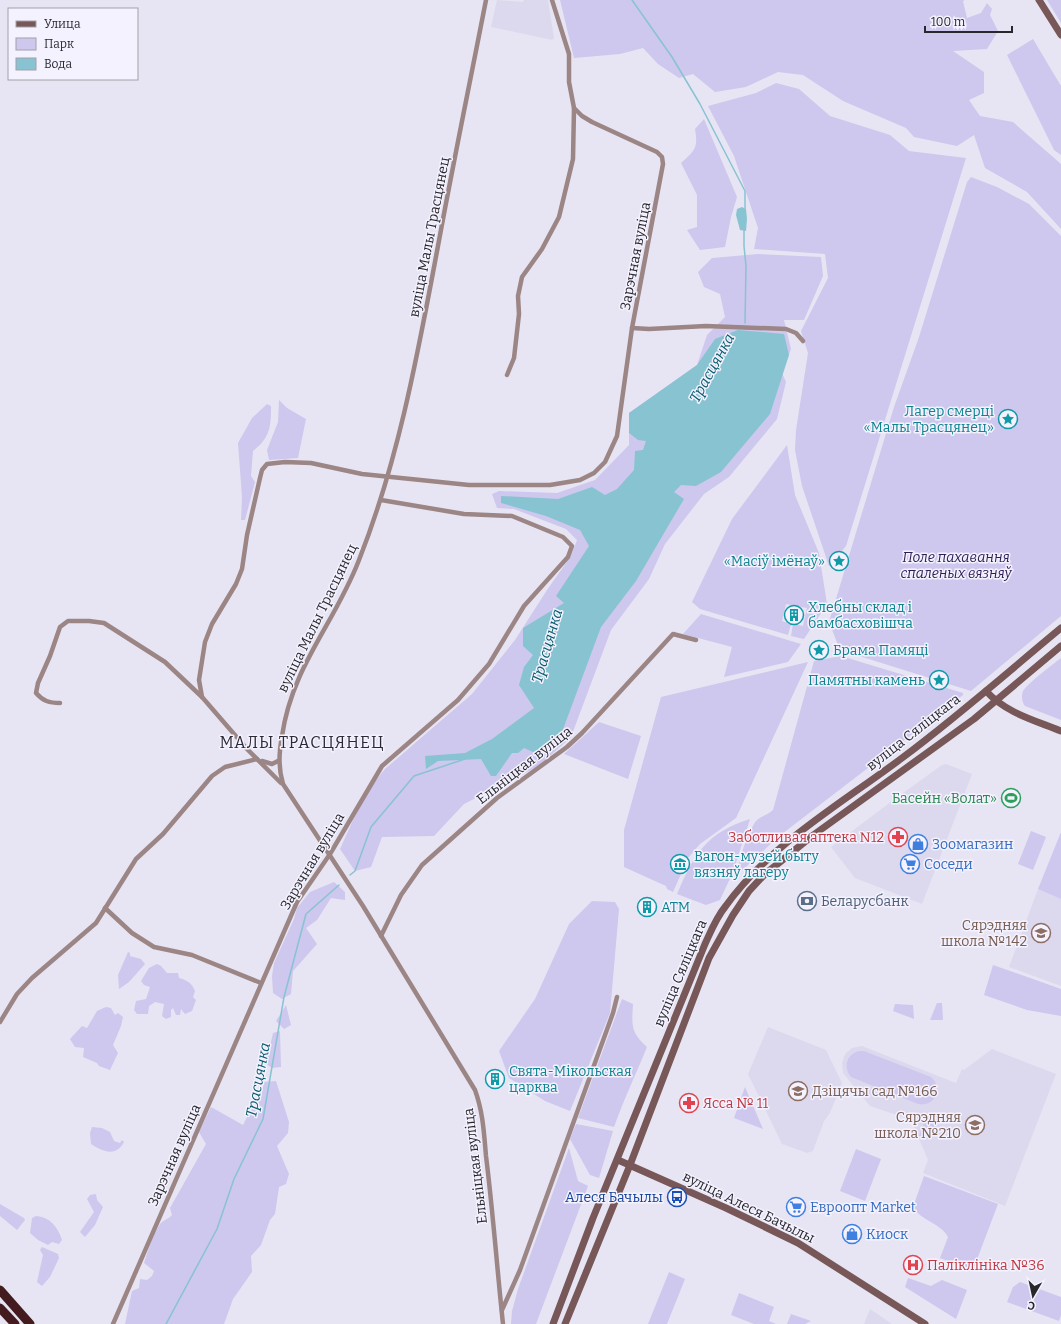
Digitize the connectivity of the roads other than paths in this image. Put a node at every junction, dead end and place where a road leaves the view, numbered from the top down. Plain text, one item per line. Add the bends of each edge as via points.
1 (486, 0) edge
2 (552, 0) edge
3 (1039, 0) edge
4 (1061, 35) edge
5 (574, 108) junction
6 (632, 328) junction
7 (803, 341) dead end
8 (507, 375) dead end
9 (388, 476) junction
10 (381, 500) junction
11 (1061, 628) edge
12 (696, 640) dead end
13 (1061, 646) edge
14 (986, 691) junction
15 (202, 697) junction
16 (996, 701) junction
17 (60, 703) dead end
18 (1061, 731) edge
19 (257, 759) junction
20 (278, 761) junction
21 (283, 784) junction
22 (330, 854) junction
23 (105, 908) junction
24 (381, 936) junction
25 (261, 982) junction
26 (617, 997) dead end
27 (0, 1022) edge
28 (618, 1160) junction
29 (630, 1165) junction
30 (0, 1290) edge
31 (0, 1308) edge
32 (502, 1310) junction
33 (15, 1324) edge
34 (30, 1324) edge
35 (113, 1324) edge
36 (503, 1324) edge
37 (553, 1324) edge
38 (565, 1324) edge
39 (925, 1324) edge

1 - 9 street, вуліца Малы Трасцянец via 414,374
2 - 5 street via 568,54 569,82
3 - 4 main road
5 - 6 street, Зарэчная вуліца via 592,122 662,157 662,175
5 - 8 street via 573,159 559,217 542,249 522,276 518,296 519,314 514,358
6 - 7 street via 706,326 786,329 796,333
6 - 9 street, Зарэчная вуліца via 617,436 605,462 588,477 568,483 531,486 469,485
9 - 10 street, вуліца Малы Трасцянец
9 - 15 street via 362,474 311,463 274,463 264,467 251,514 242,569 205,642 199,680
10 - 20 street, вуліца Малы Трасцянец via 351,579 297,679 286,712
10 - 22 street, Зарэчная вуліца via 464,514 512,516 563,537 572,546 572,551 524,606 489,664 474,682 458,700 382,766
11 - 14 main road, вуліца Сяліцкага
12 - 24 street, Ельніцкая вуліца via 673,634 577,737 496,798 422,865 401,895
13 - 16 main road, вуліца Сяліцкага
14 - 16 main road
14 - 28 main road, вуліца Сяліцкага via 781,848 756,869 729,902 704,944
15 - 17 street via 165,662 104,623 68,621 57,633 36,689 36,693 45,701
15 - 19 street
16 - 18 main road via 1013,712
16 - 29 main road, вуліца Сяліцкага via 812,836 764,875 749,891 709,958
19 - 20 street via 266,764
19 - 21 street
19 - 23 street via 225,767 212,776 163,834 136,860
20 - 21 street, вуліца Малы Трасцянец
21 - 22 street, вуліца Малы Трасцянец
22 - 24 street, Ельніцкая вуліца
22 - 25 street, Зарэчная вуліца via 297,902
23 - 25 street via 132,933 154,947 192,955
23 - 27 street via 96,923 17,994
24 - 32 street, Ельніцкая вуліца via 477,1095 484,1128
25 - 35 street, Зарэчная вуліца
26 - 32 street via 520,1270
28 - 29 main road, вуліца Алеся Бачылы
28 - 37 main road, вуліца Сяліцкага
29 - 38 main road, вуліца Сяліцкага
29 - 39 main road, вуліца Алеся Бачылы via 798,1243
30 - 34 highway
31 - 33 highway
32 - 36 street, Ельніцкая вуліца

